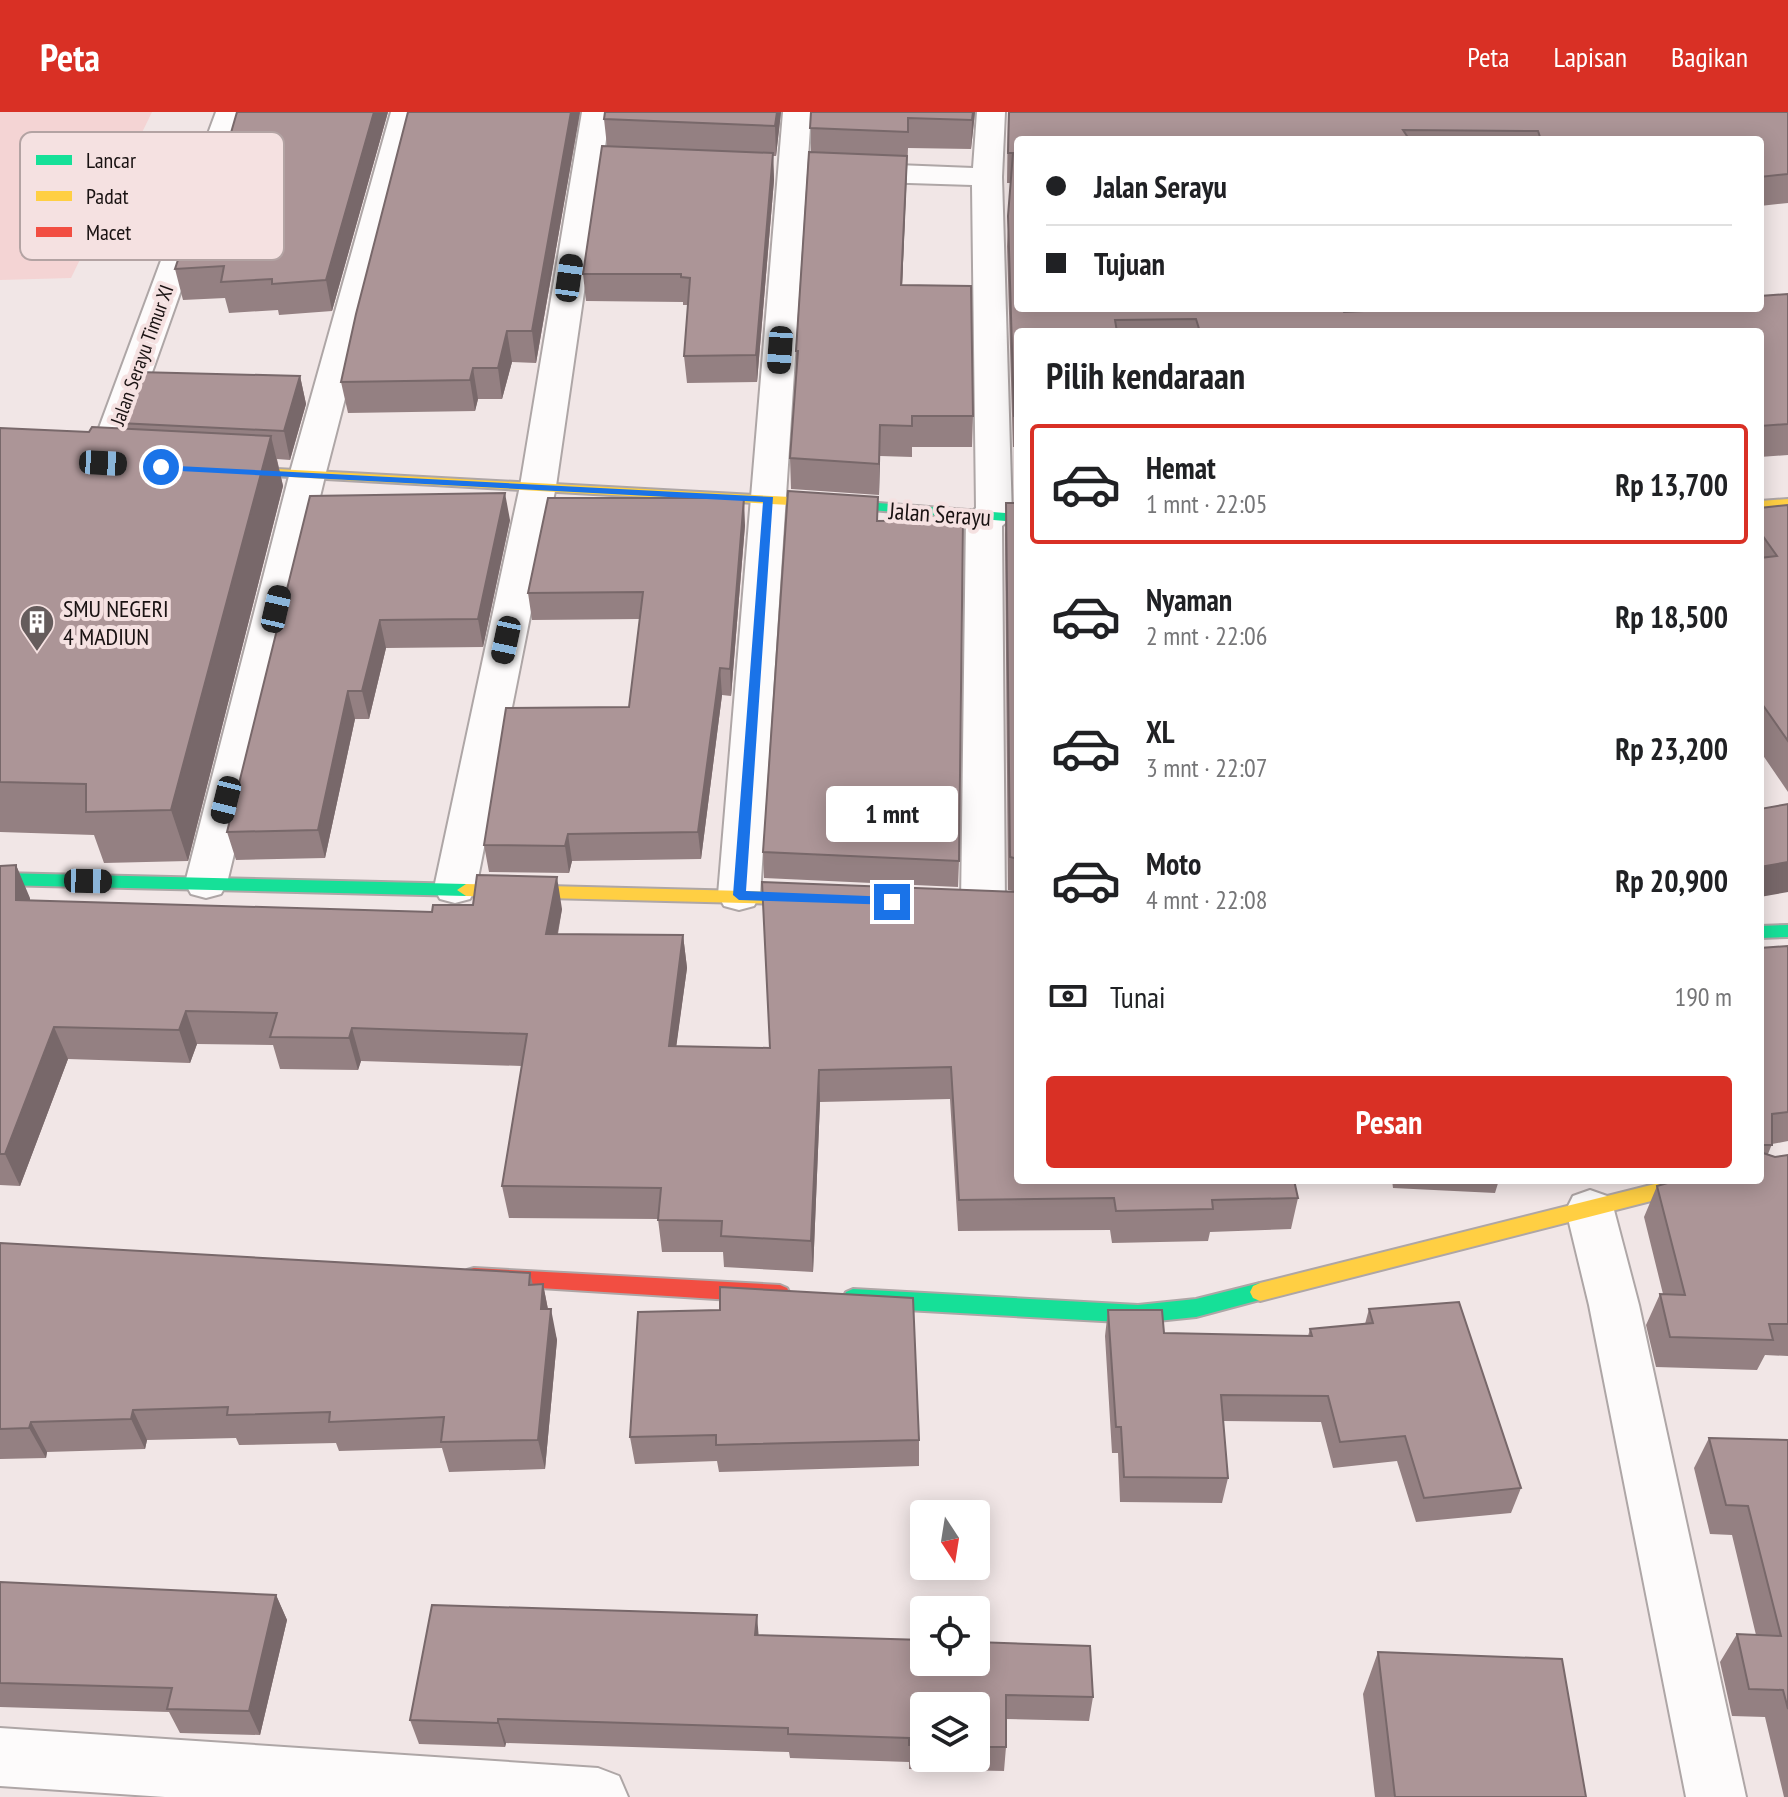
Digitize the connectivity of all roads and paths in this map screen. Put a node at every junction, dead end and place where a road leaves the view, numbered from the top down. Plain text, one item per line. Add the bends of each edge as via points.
1 (230, 112) edge
2 (405, 112) edge
3 (596, 112) edge
4 (797, 112) edge
5 (991, 112) edge
6 (223, 132) edge
7 (777, 169) junction
8 (987, 177) junction
9 (176, 260) edge
10 (103, 463) edge
11 (197, 469) edge
12 (307, 476) junction
13 (538, 486) junction
14 (769, 499) junction
15 (1788, 503) edge
16 (1764, 505) edge
17 (998, 517) edge
18 (0, 879) edge
19 (206, 883) junction
20 (455, 888) junction
21 (739, 895) junction
22 (846, 900) edge
23 (986, 906) edge
24 (1788, 931) edge
25 (1764, 932) edge
26 (1687, 1184) edge
27 (1590, 1210) junction
28 (458, 1276) edge
29 (806, 1295) edge
30 (838, 1297) edge
31 (0, 1757) edge
32 (598, 1797) edge
33 (1716, 1797) edge

1 - 6 street, Jalan Serayu Timur XI
2 - 12 street
3 - 13 street via 603,160
4 - 7 street
5 - 8 street
7 - 8 street
7 - 14 street
8 - 17 street
9 - 10 street, Jalan Serayu Timur XI
11 - 12 street, Jalan Serayu
12 - 13 street, Jalan Serayu
12 - 19 street
13 - 14 street, Jalan Serayu
13 - 20 street
14 - 17 street, Jalan Serayu
14 - 21 street
15 - 16 street
17 - 23 street
18 - 19 street
19 - 20 street
20 - 21 street
21 - 22 street
24 - 25 street
26 - 27 street
27 - 30 street via 1196,1308 1138,1314
27 - 33 street
28 - 29 street
31 - 32 street

